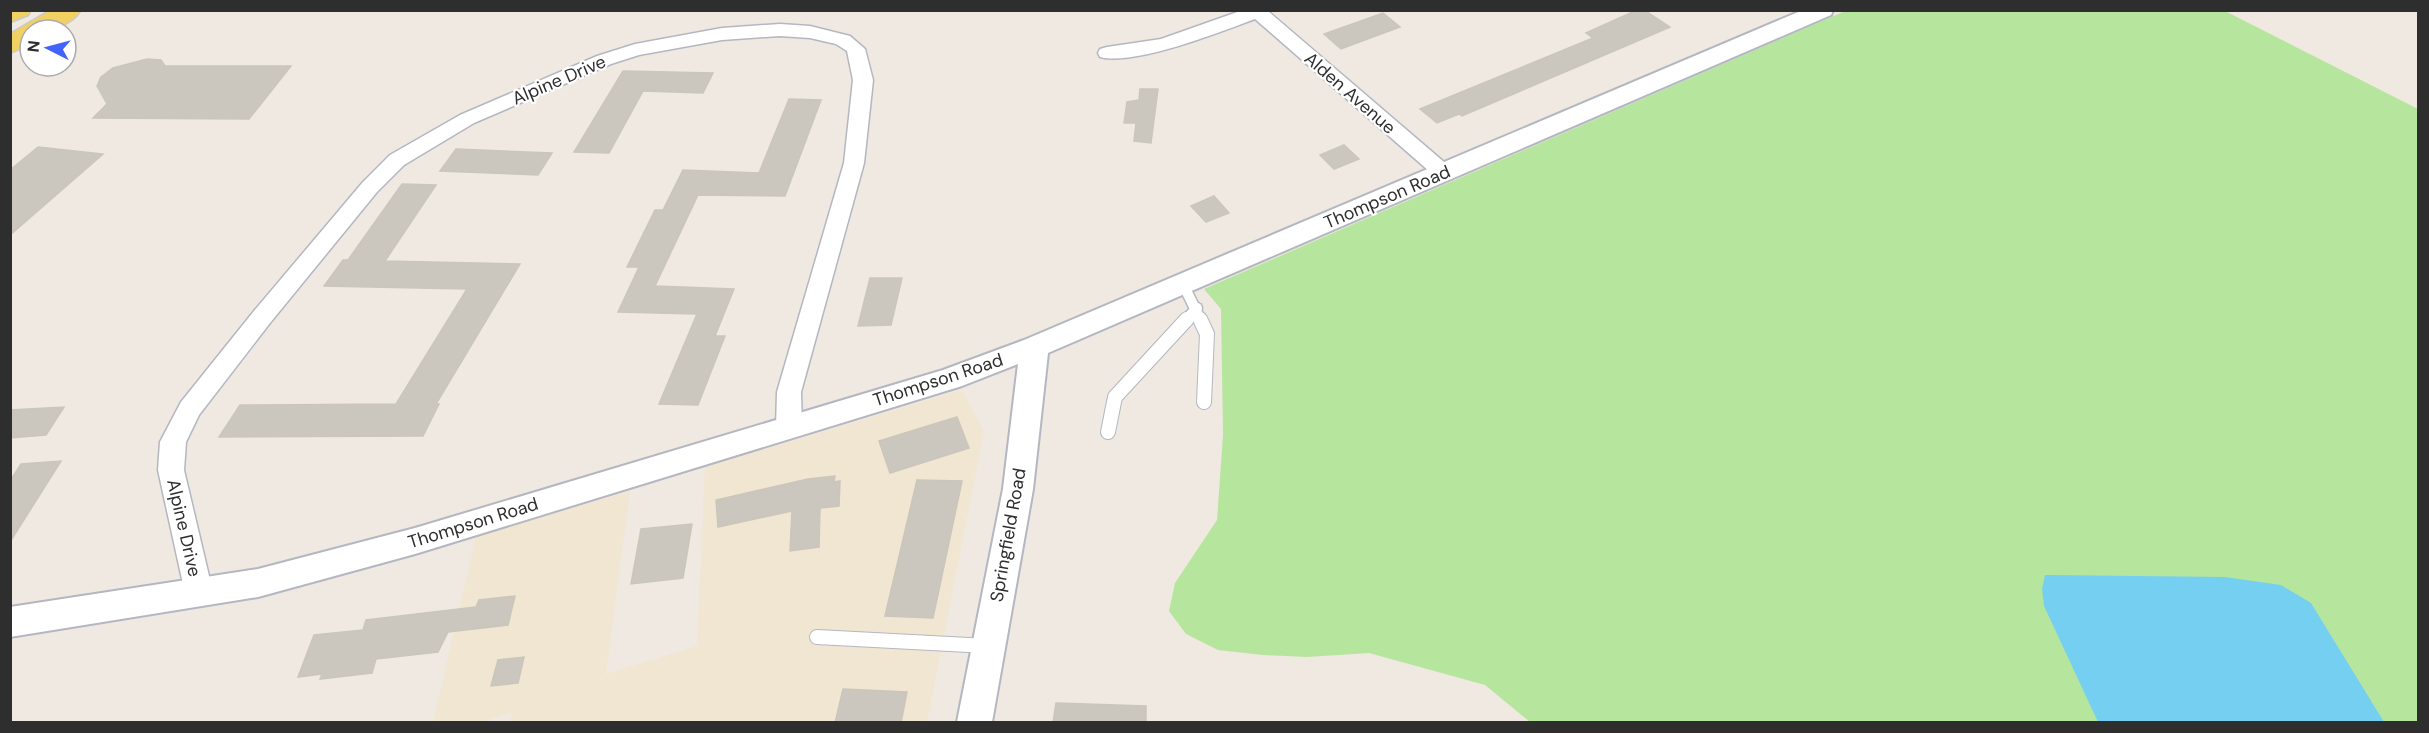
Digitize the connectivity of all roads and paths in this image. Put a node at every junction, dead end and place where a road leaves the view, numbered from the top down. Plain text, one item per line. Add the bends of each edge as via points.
1 (19, 10) edge
2 (69, 10) edge
3 (1823, 10) edge
4 (1260, 11) edge
5 (10, 15) edge
6 (56, 18) edge
7 (1107, 53) dead end
8 (1444, 173) junction
9 (1183, 284) junction
10 (1197, 308) junction
11 (1034, 347) junction
12 (1204, 402) dead end
13 (789, 428) junction
14 (1108, 432) dead end
15 (200, 593) junction
16 (10, 622) edge
17 (817, 637) dead end
18 (989, 646) junction
19 (975, 723) edge

1 - 5 main road
2 - 6 main road
3 - 8 street, Thompson Road
4 - 7 street via 1167,44 1137,52
4 - 8 street, Alden Avenue
8 - 9 street, Thompson Road
9 - 10 lane
9 - 11 street, Thompson Road
10 - 12 lane via 1207,334
10 - 14 lane via 1114,397
11 - 13 street, Thompson Road via 952,378
11 - 18 street, Springfield Road via 1019,477
13 - 15 street, Thompson Road via 415,541 258,583
13 - 15 street, Alpine Drive via 789,392 854,163 863,80 856,49 843,40 780,30 722,34 635,50 467,119 397,160 262,317 190,409 173,442 171,470
15 - 16 street, Thompson Road
17 - 18 lane
18 - 19 street, Springfield Road

